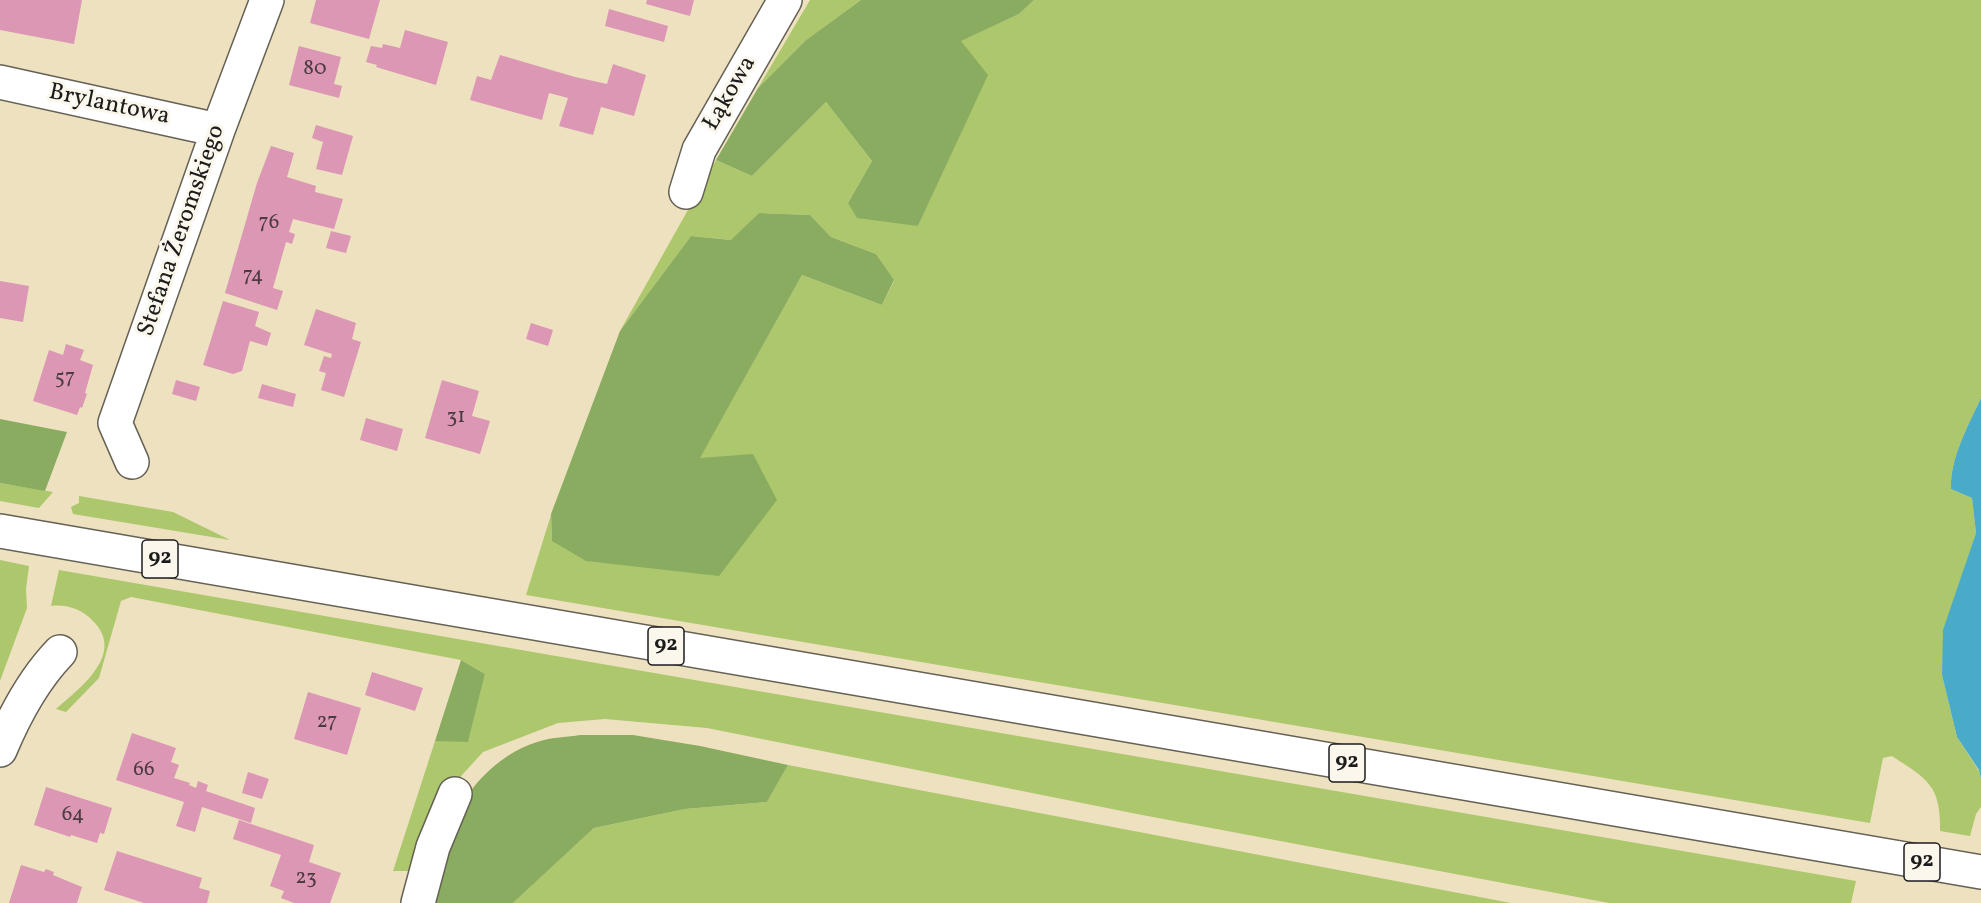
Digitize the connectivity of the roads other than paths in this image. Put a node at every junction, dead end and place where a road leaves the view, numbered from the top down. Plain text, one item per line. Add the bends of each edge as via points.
1 (267, 0) edge
2 (785, 0) edge
3 (0, 82) edge
4 (218, 130) junction
5 (686, 192) dead end
6 (132, 462) dead end
7 (0, 531) edge
8 (60, 651) dead end
9 (0, 750) edge
10 (455, 794) dead end
11 (1981, 872) edge
12 (418, 903) edge

1 - 4 main road, Stefana Żeromskiego
2 - 5 main road, Łąkowa via 699,150
3 - 4 main road, Brylantowa
4 - 6 main road, Stefana Żeromskiego via 116,423
7 - 11 main road, 92
8 - 9 main road via 34,684
10 - 12 main road via 433,847

